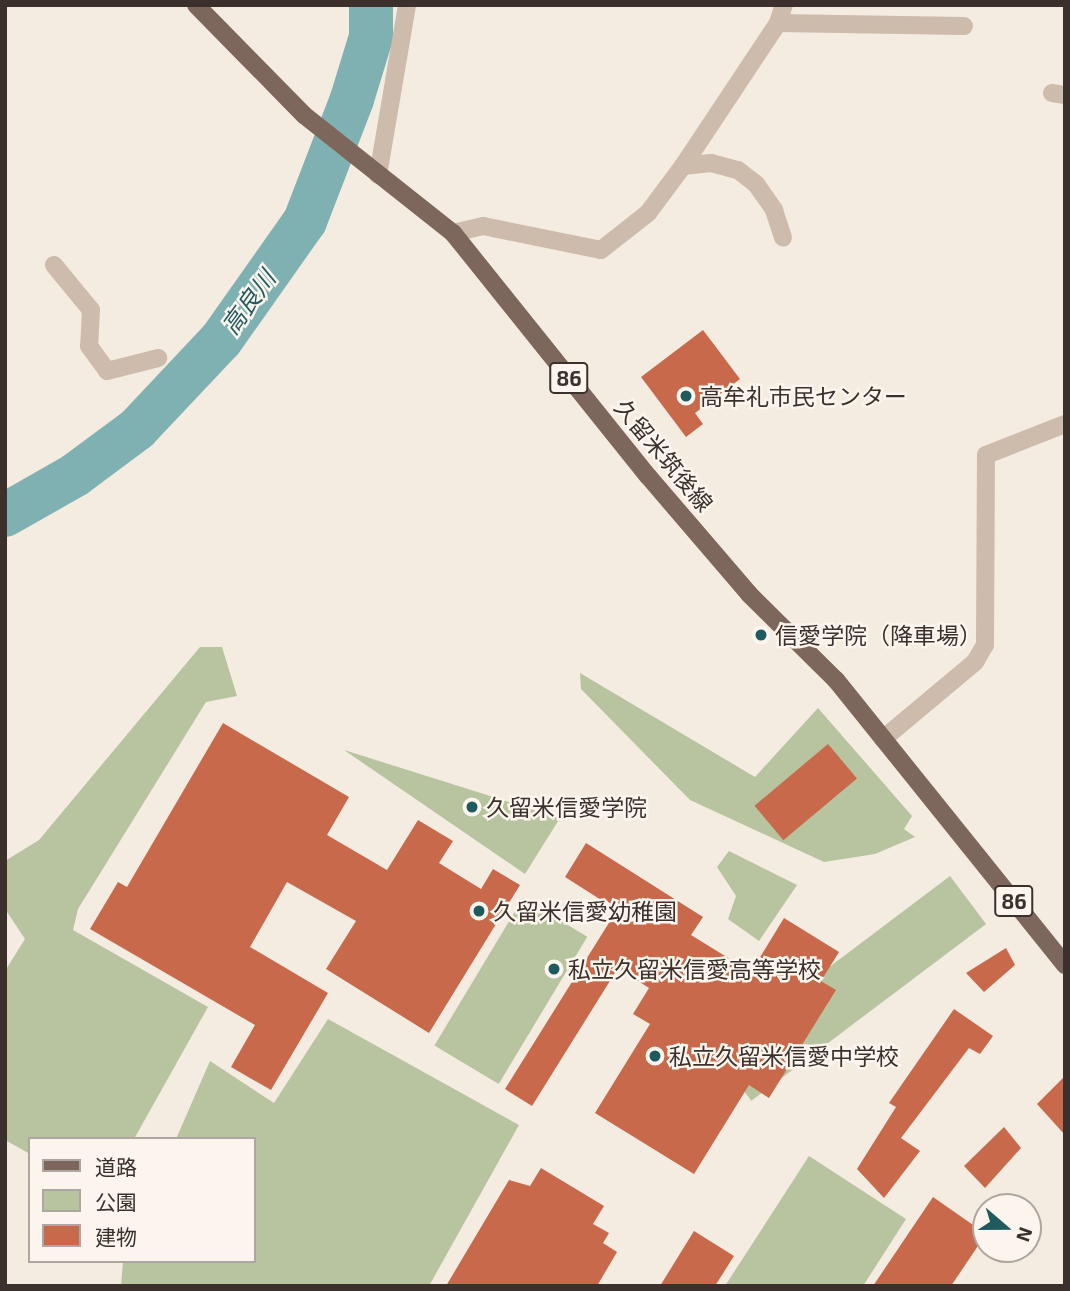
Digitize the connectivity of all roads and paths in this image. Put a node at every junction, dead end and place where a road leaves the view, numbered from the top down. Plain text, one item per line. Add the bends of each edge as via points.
1 (196, 5) edge
2 (407, 5) edge
3 (784, 5) edge
4 (778, 23) junction
5 (964, 26) dead end
6 (683, 166) junction
7 (378, 175) junction
8 (453, 233) junction
9 (783, 238) dead end
10 (54, 265) dead end
11 (158, 358) dead end
12 (1065, 424) edge
13 (883, 739) junction
14 (1065, 965) edge

1 - 7 main road, 久留米筑後線 / 86 via 311,120
2 - 7 street
3 - 4 street
4 - 5 street
4 - 6 street
6 - 8 street via 648,213 601,250 483,226
6 - 9 street via 711,163 738,170 756,184 774,210
7 - 8 main road, 久留米筑後線 / 86
8 - 13 main road, 久留米筑後線 / 86 via 648,476 749,594 836,680
10 - 11 street via 91,310 89,346 107,370
12 - 13 street via 986,455 985,645 975,662
13 - 14 main road, 久留米筑後線 / 86

